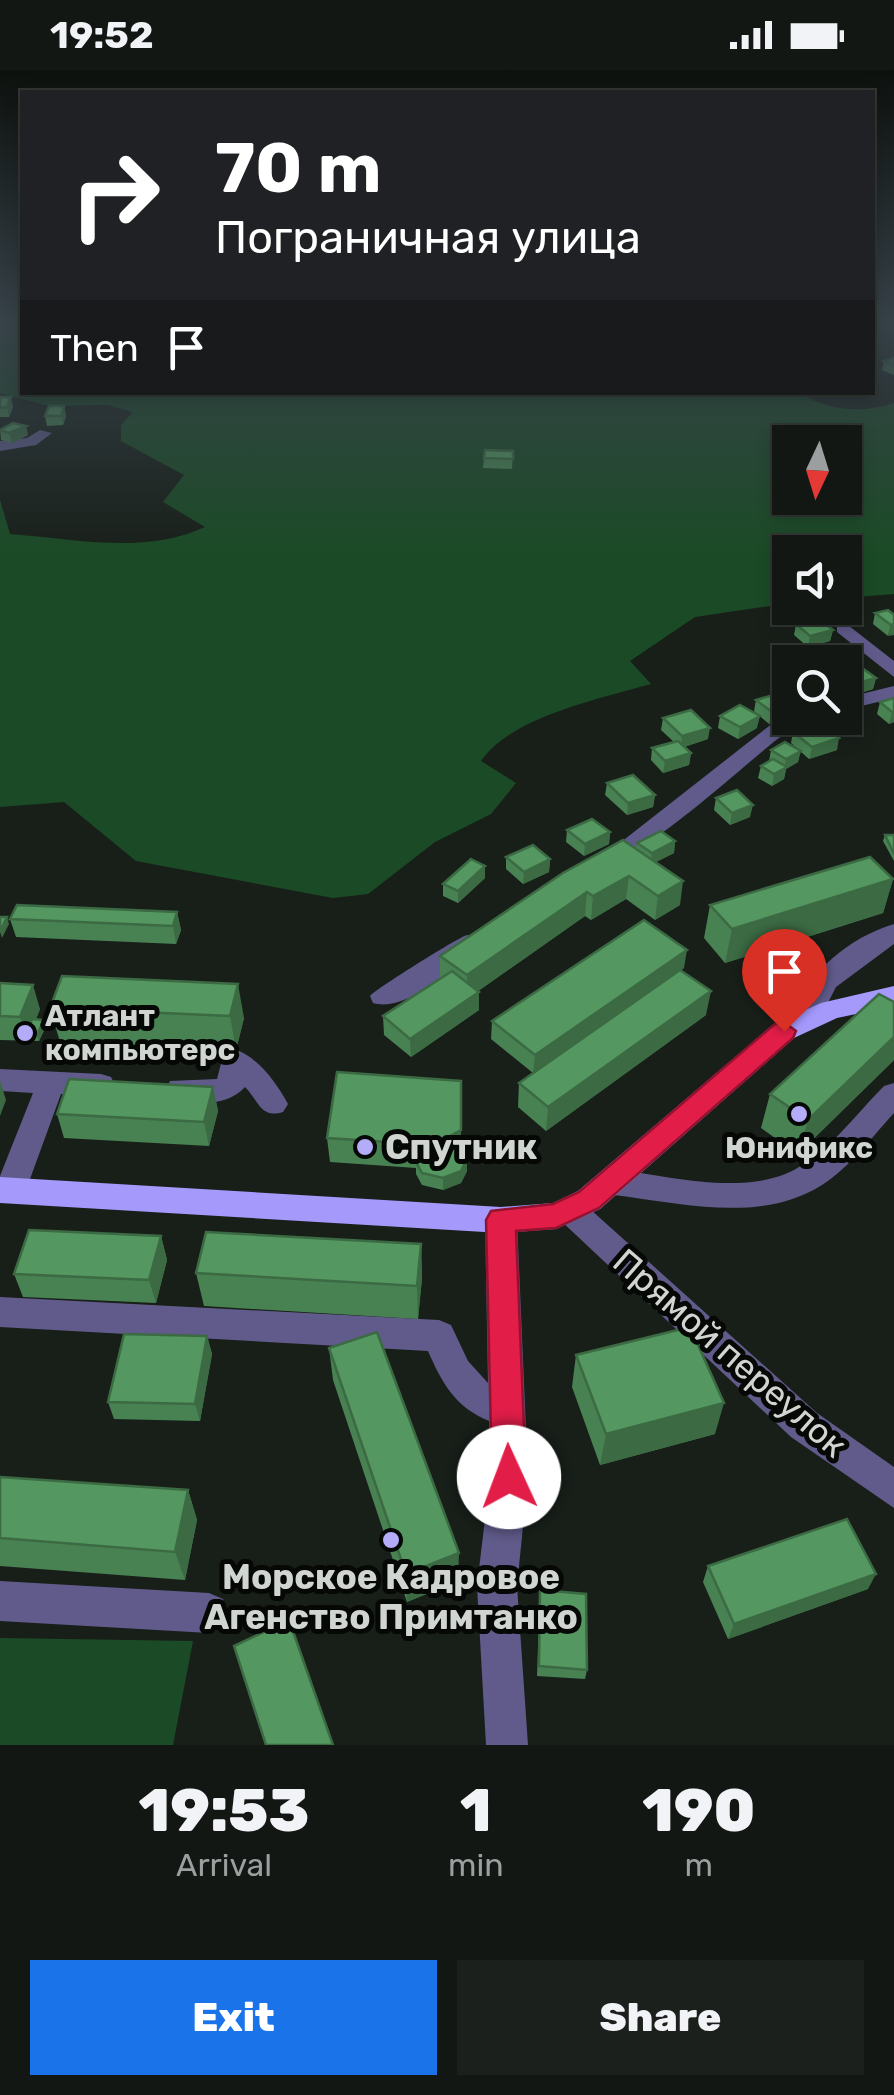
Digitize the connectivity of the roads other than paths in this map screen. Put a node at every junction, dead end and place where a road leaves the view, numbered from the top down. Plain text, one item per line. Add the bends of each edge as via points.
1 (45, 433) dead end
2 (0, 446) edge
3 (844, 628) dead end
4 (894, 670) edge
5 (894, 692) edge
6 (862, 700) edge
7 (772, 733) edge
8 (579, 872) edge
9 (485, 932) edge
10 (894, 933) edge
11 (384, 996) dead end
12 (894, 996) edge
13 (806, 1019) junction
14 (0, 1080) edge
15 (51, 1083) junction
16 (894, 1094) edge
17 (273, 1104) dead end
18 (614, 1182) junction
19 (5, 1190) edge
20 (570, 1210) junction
21 (501, 1220) junction
22 (0, 1312) edge
23 (507, 1410) junction
24 (894, 1489) edge
25 (0, 1600) edge
26 (209, 1613) dead end
27 (507, 1745) edge

1 - 2 street
3 - 4 street
5 - 6 street
7 - 8 street via 632,844
9 - 11 street
10 - 13 street via 818,989
12 - 13 main road
13 - 18 main road via 759,1050
14 - 15 street
15 - 17 street via 224,1091 236,1078 234,1060
15 - 19 street
16 - 18 street via 811,1176 790,1186 712,1193
18 - 20 main road
19 - 21 main road
20 - 21 main road
20 - 24 street, Прямой переулок via 804,1424
21 - 23 street
22 - 23 street via 439,1336 455,1378 482,1403
23 - 27 street via 509,1477 497,1586
25 - 26 street

